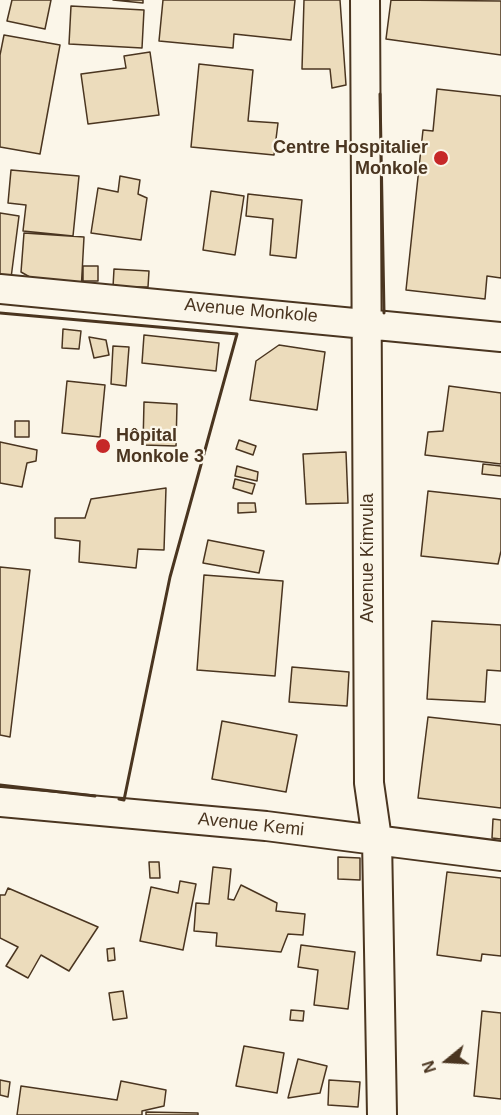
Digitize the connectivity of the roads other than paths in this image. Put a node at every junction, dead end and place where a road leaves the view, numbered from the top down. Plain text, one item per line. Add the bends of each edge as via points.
1 (365, 0) edge
2 (0, 289) edge
3 (368, 322) junction
4 (501, 337) edge
5 (0, 802) edge
6 (377, 839) junction
7 (501, 856) edge
8 (382, 1115) edge

1 - 3 street, Avenue Kimvula
2 - 3 street, Avenue Monkole
3 - 4 street, Avenue Monkole
3 - 6 street, Avenue Kimvula via 369,783
5 - 6 street, Avenue Kemi
6 - 7 street, Avenue Kemi
6 - 8 street, Avenue Kimvula

